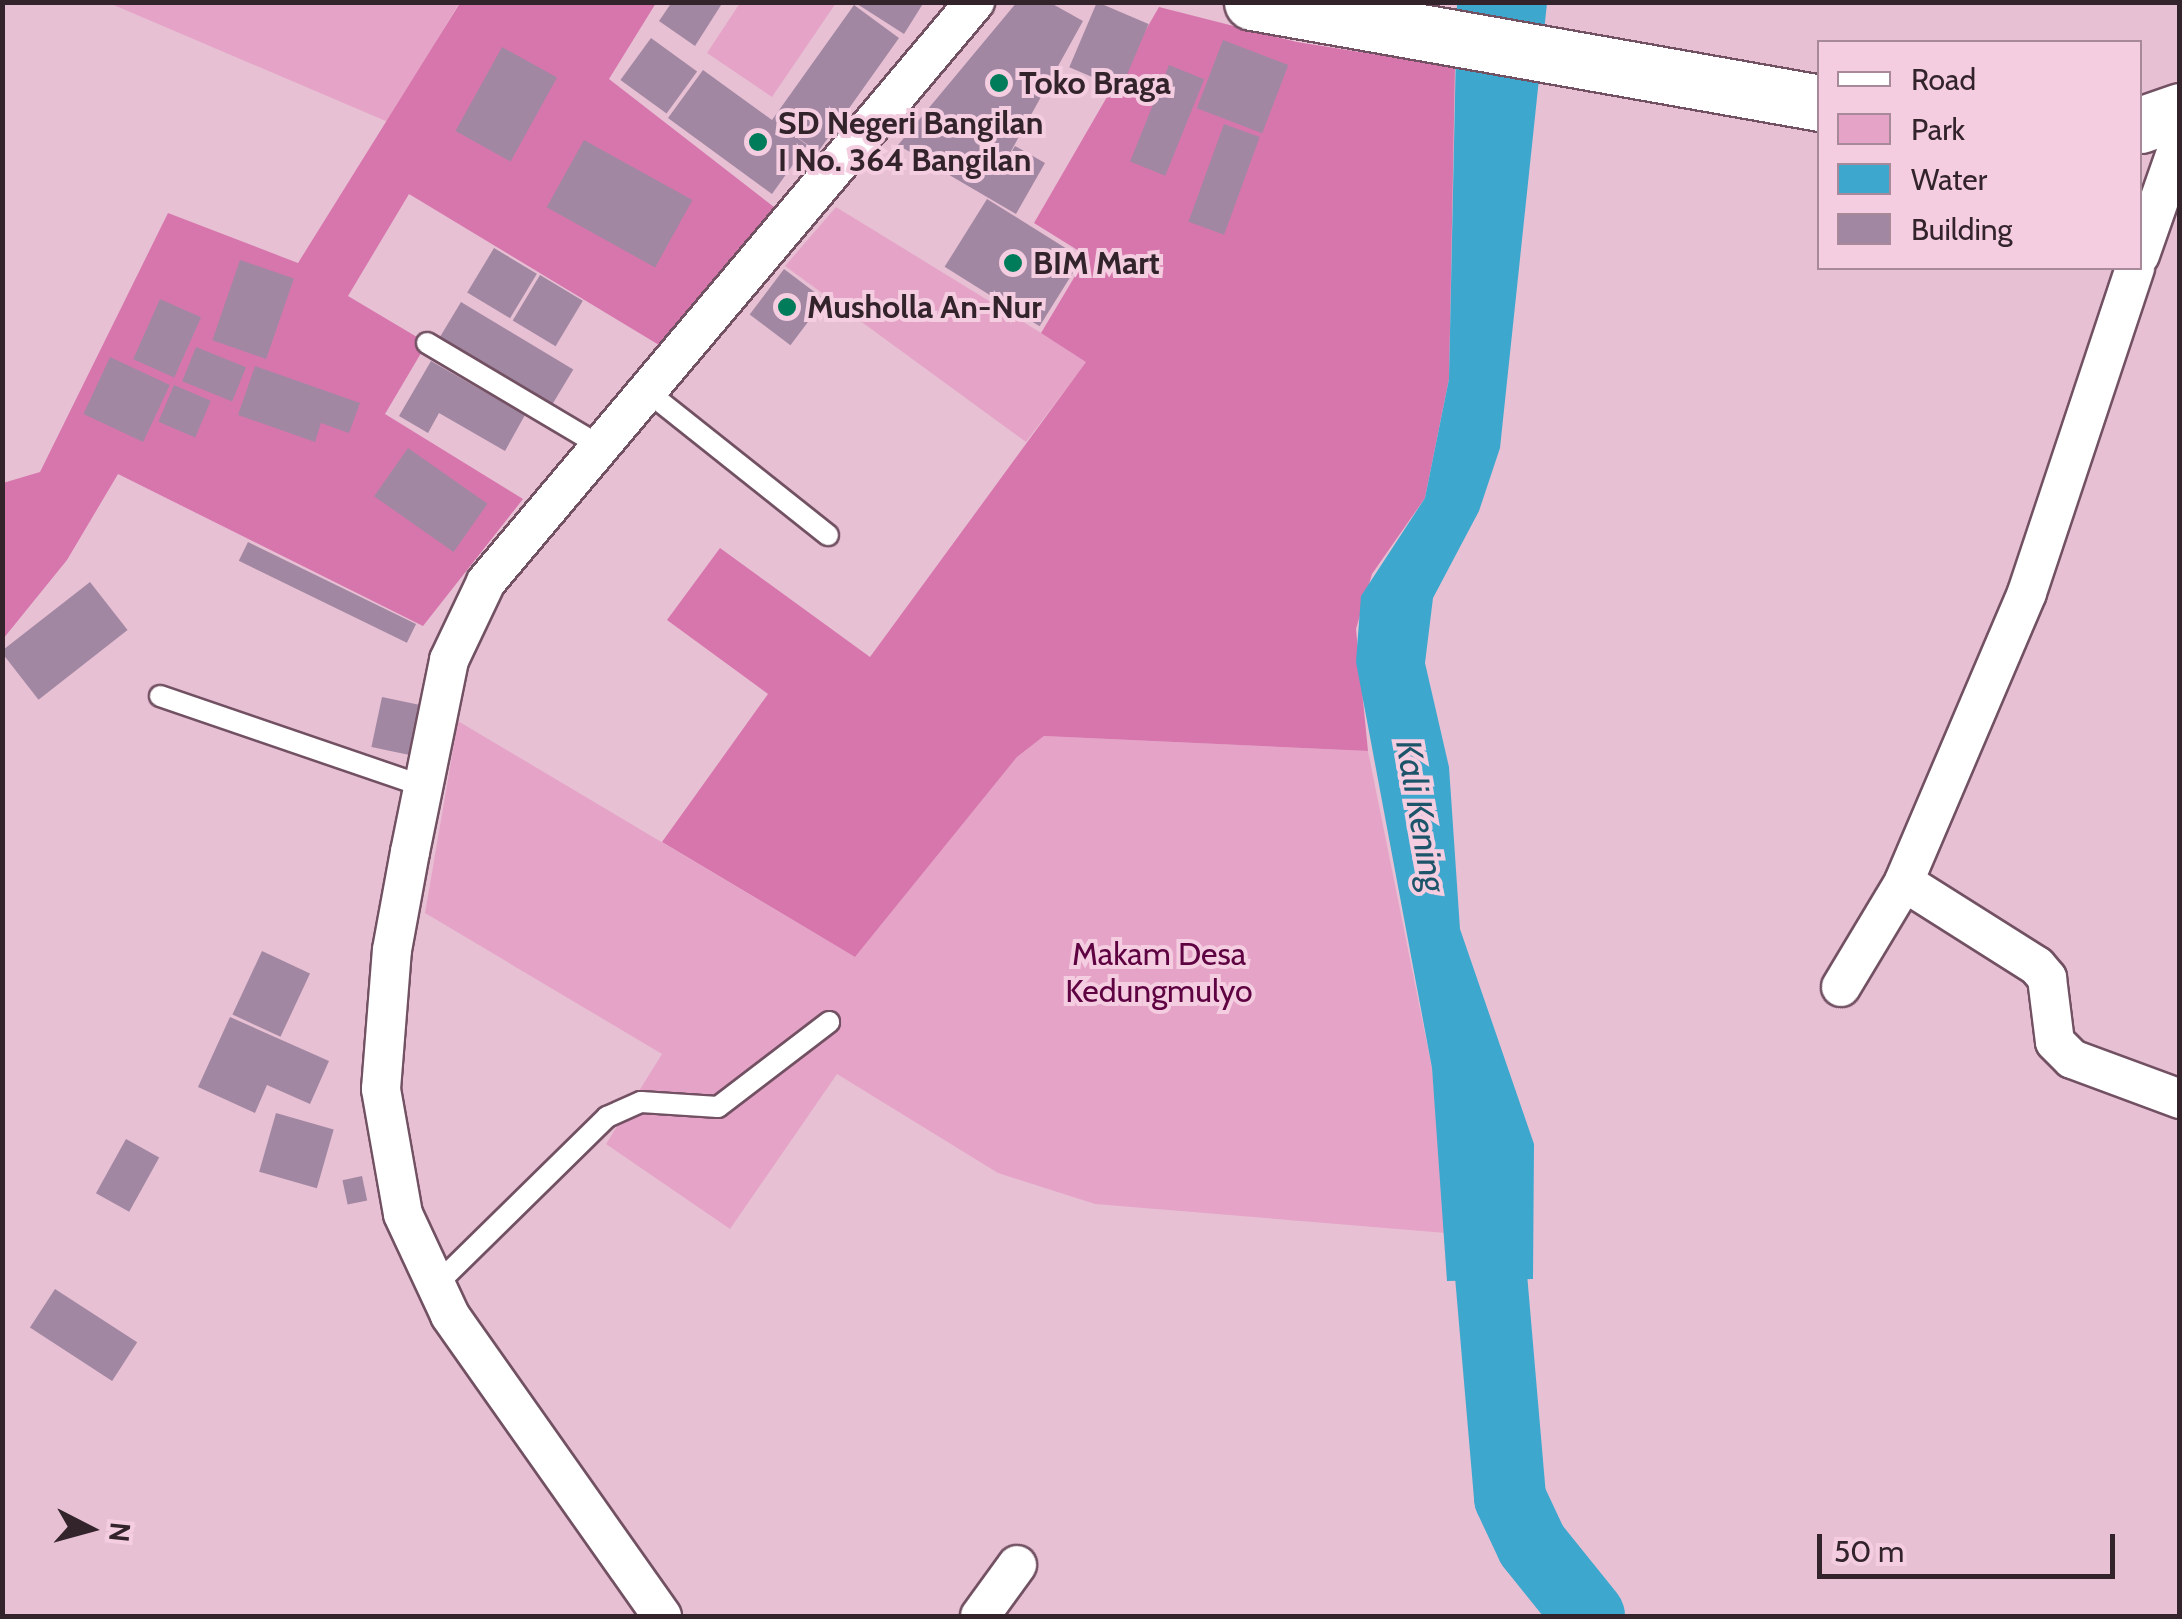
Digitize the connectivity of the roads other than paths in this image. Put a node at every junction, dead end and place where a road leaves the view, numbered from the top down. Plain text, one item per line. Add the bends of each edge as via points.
1 (974, 2) edge
2 (1252, 2) edge
3 (1817, 103) edge
4 (2180, 111) edge
5 (2142, 123) edge
6 (2175, 166) edge
7 (2142, 251) edge
8 (2135, 270) edge
9 (427, 343) dead end
10 (648, 392) junction
11 (602, 447) junction
12 (828, 536) dead end
13 (160, 696) dead end
14 (423, 786) junction
15 (1904, 882) junction
16 (1841, 988) dead end
17 (829, 1022) dead end
18 (2180, 1099) edge
19 (436, 1286) junction
20 (1017, 1565) dead end
21 (662, 1616) edge
22 (980, 1616) edge

1 - 10 street
2 - 3 main road
4 - 5 main road
6 - 7 street
8 - 15 street via 2027,594
9 - 11 lane
10 - 11 street
10 - 12 lane
11 - 14 street via 471,606 449,660
13 - 14 lane
14 - 19 street via 392,950 382,1089 394,1182
15 - 16 street
15 - 18 street via 2037,966 2047,978 2055,1042 2072,1059
17 - 19 lane via 718,1106 640,1102 607,1117
19 - 21 street
20 - 22 street

